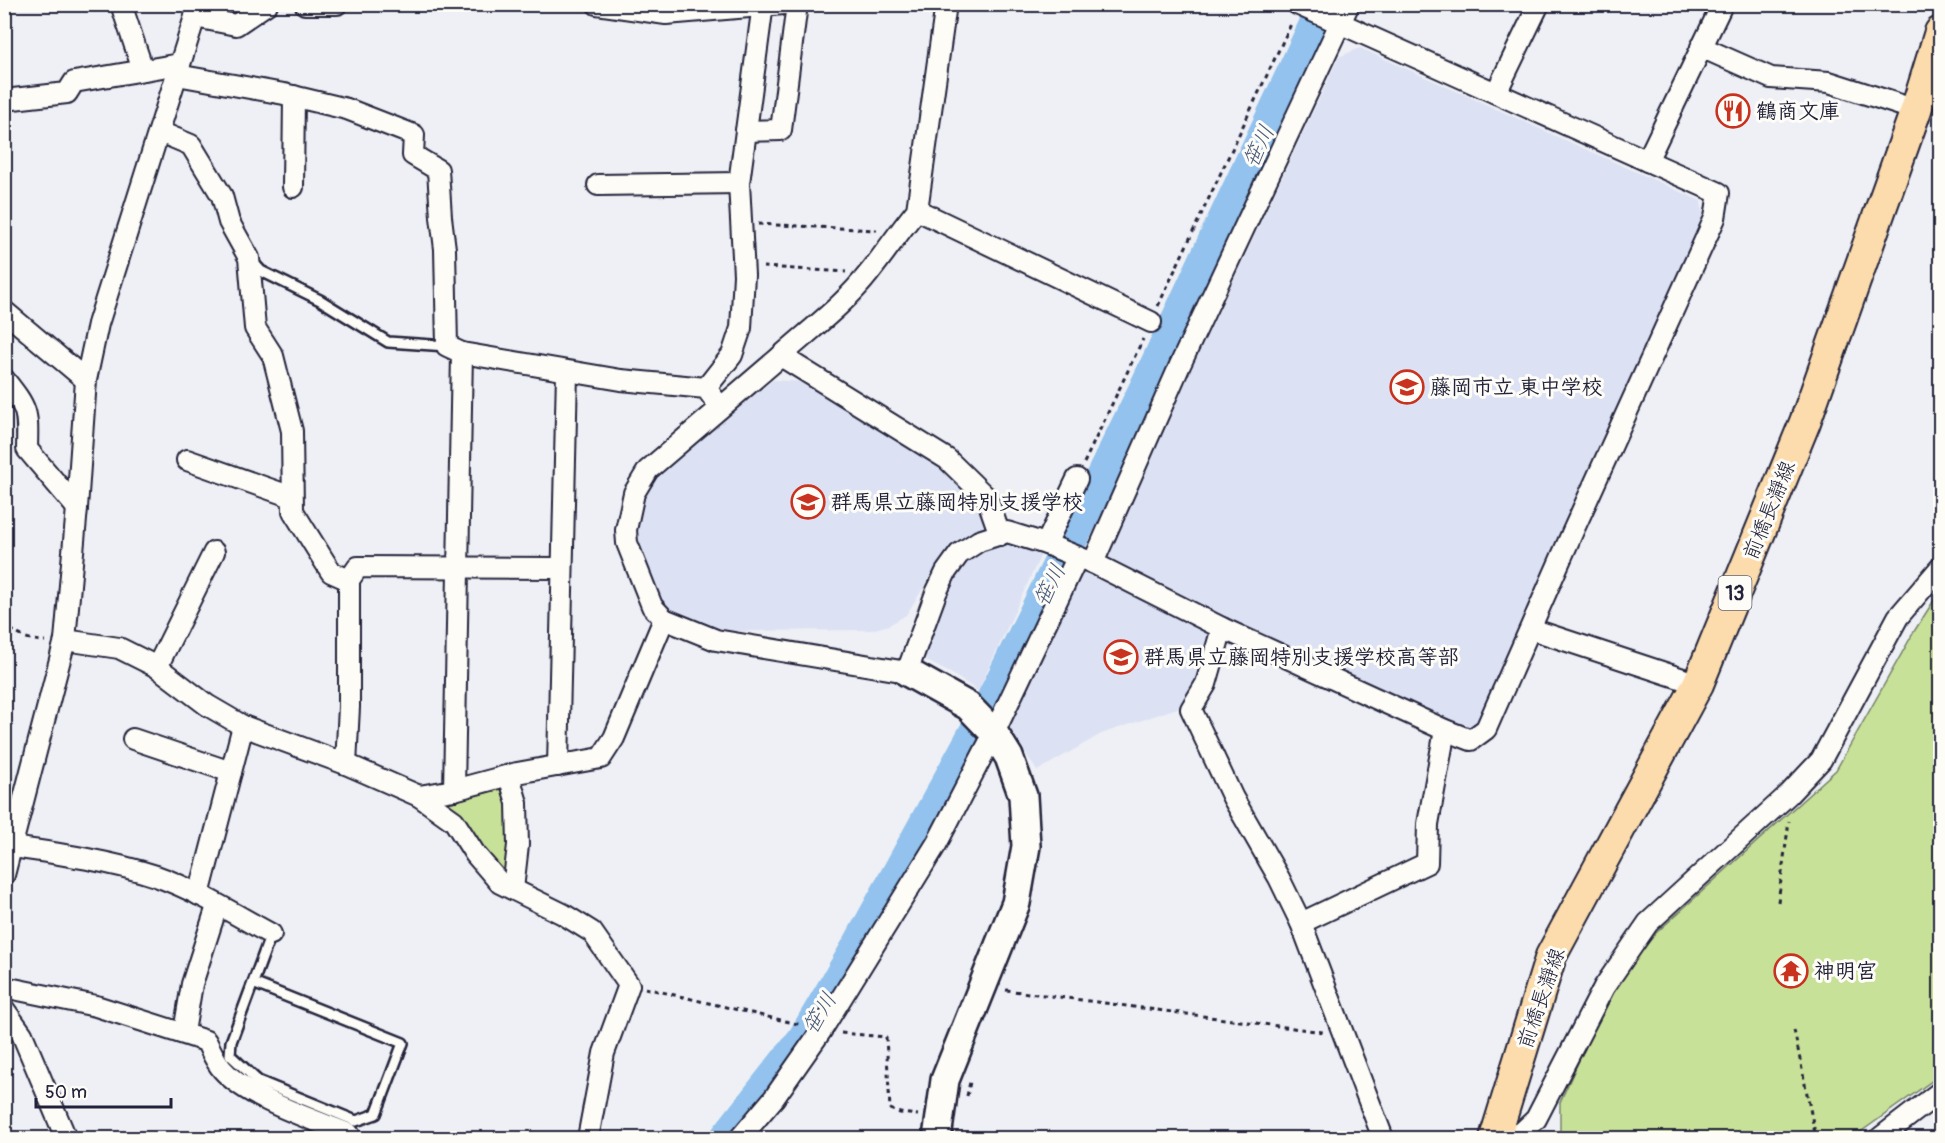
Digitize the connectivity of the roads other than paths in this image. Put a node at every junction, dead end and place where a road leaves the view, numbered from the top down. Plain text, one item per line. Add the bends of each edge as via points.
1 (121, 4) edge
2 (267, 4) edge
3 (305, 4) edge
4 (337, 4) edge
5 (597, 4) edge
6 (784, 4) edge
7 (797, 4) edge
8 (946, 4) edge
9 (1349, 4) edge
10 (1539, 4) edge
11 (1718, 4) edge
12 (763, 5) edge
13 (1301, 6) edge
14 (197, 11) edge
15 (1333, 21) junction
16 (1941, 32) edge
17 (1701, 47) junction
18 (179, 69) junction
19 (143, 70) junction
20 (1496, 93) junction
21 (294, 96) junction
22 (4, 100) edge
23 (1916, 110) junction
24 (746, 131) junction
25 (160, 132) junction
26 (1647, 161) junction
27 (740, 183) junction
28 (598, 185) dead end
29 (293, 187) dead end
30 (917, 210) junction
31 (249, 258) junction
32 (4, 311) edge
33 (1150, 322) road end
34 (455, 350) junction
35 (781, 356) junction
36 (567, 372) junction
37 (4, 379) edge
38 (86, 380) junction
39 (706, 388) junction
40 (720, 407) junction
41 (187, 460) dead end
42 (1077, 479) road end
43 (292, 497) junction
44 (77, 508) junction
45 (1000, 535) junction
46 (1046, 544) junction
47 (214, 552) dead end
48 (1085, 560) junction
49 (459, 567) junction
50 (562, 568) junction
51 (1941, 568) edge
52 (349, 580) junction
53 (664, 619) junction
54 (1222, 627) junction
55 (1531, 629) junction
56 (65, 640) junction
57 (157, 667) junction
58 (907, 672) junction
59 (1698, 684) junction
60 (243, 726) junction
61 (988, 727) junction
62 (1445, 730) junction
63 (133, 739) dead end
64 (346, 764) junction
65 (558, 766) junction
66 (231, 772) junction
67 (509, 776) junction
68 (454, 790) junction
69 (419, 796) junction
70 (13, 847) junction
71 (4, 875) edge
72 (513, 889) junction
73 (199, 895) junction
74 (217, 906) junction
75 (1301, 923) junction
76 (271, 934) joint
77 (253, 983) junction
78 (4, 987) edge
79 (4, 1009) edge
80 (184, 1032) junction
81 (1941, 1092) edge
82 (938, 1127) edge
83 (1504, 1136) edge
84 (66, 1138) edge
85 (348, 1138) edge
86 (588, 1138) edge
87 (740, 1138) edge
88 (1383, 1138) edge
89 (1880, 1138) edge

1 - 19 street
2 - 14 street via 236,25
3 - 4 street
5 - 12 street via 666,14
6 - 12 street
7 - 24 street via 781,130
8 - 30 street
9 - 15 street
10 - 20 street
11 - 17 street via 1721,7
12 - 24 street
13 - 15 street
14 - 18 street
15 - 20 street
15 - 48 street via 1180,365
16 - 23 main road, 前橋長瀞線 / 13
17 - 23 street via 1771,78 1829,82
17 - 26 street
18 - 19 street
18 - 21 street
18 - 25 street
19 - 22 street via 74,82 67,93
20 - 26 street
21 - 29 street
21 - 34 street via 347,109 414,135 413,155 438,170
23 - 59 main road, 前橋長瀞線 / 13 via 1805,422
24 - 27 street
25 - 31 street via 190,145 222,196 229,222
25 - 38 street via 98,324
26 - 55 street via 1719,193 1715,218
27 - 28 street
27 - 39 street via 741,328 732,355
30 - 33 street
30 - 35 street via 869,273
31 - 34 lane via 261,271 320,300 388,342
31 - 43 street via 255,328 273,356 292,431
32 - 38 street
34 - 36 street
34 - 49 street
35 - 40 street
35 - 45 street via 947,459 987,498
36 - 39 street
36 - 50 street
37 - 44 street via 22,402 28,418 27,449
38 - 44 street
39 - 40 street
40 - 53 street via 648,470 634,493 627,543 652,606
41 - 43 street
42 - 46 street
43 - 52 street via 293,511 331,572
44 - 56 street
45 - 46 street via 1007,532
45 - 58 street via 959,554 946,573
46 - 48 street
47 - 57 street
48 - 54 street
48 - 61 street
49 - 50 street
49 - 52 street via 358,567
49 - 68 street
50 - 65 street
51 - 83 street via 1898,616 1821,760 1648,923 1604,987 1536,1119 1519,1135
52 - 64 street
53 - 58 street via 716,640
53 - 65 street via 614,738 601,758
54 - 62 street
54 - 75 street via 1206,684 1191,709 1233,798
55 - 59 street
55 - 62 street via 1486,729 1471,740
56 - 57 street via 119,648
56 - 70 street
57 - 60 street via 207,705
58 - 61 street via 968,706
59 - 83 main road, 前橋長瀞線 / 13 via 1551,956
60 - 64 street
60 - 66 street
61 - 82 street via 1010,757 1023,796 1026,846 1016,903 945,1080
61 - 87 street via 937,843 821,1031
62 - 75 street via 1428,824 1427,862
63 - 66 street
64 - 69 street
65 - 67 street
66 - 73 street
67 - 68 street
67 - 72 street via 517,803
68 - 69 street
69 - 72 street via 454,821 500,883
70 - 71 street
70 - 73 street via 118,865
72 - 86 street via 592,932 629,985 604,1053
73 - 74 street
74 - 76 street
74 - 80 street via 192,984
75 - 88 street
76 - 77 lane
77 - 77 lane via 403,1043 376,1114 356,1121 268,1086 230,1055 231,1042
78 - 80 street via 96,1006
79 - 84 street via 21,1034
80 - 85 street via 206,1041 232,1079 270,1101 349,1134
81 - 89 street

